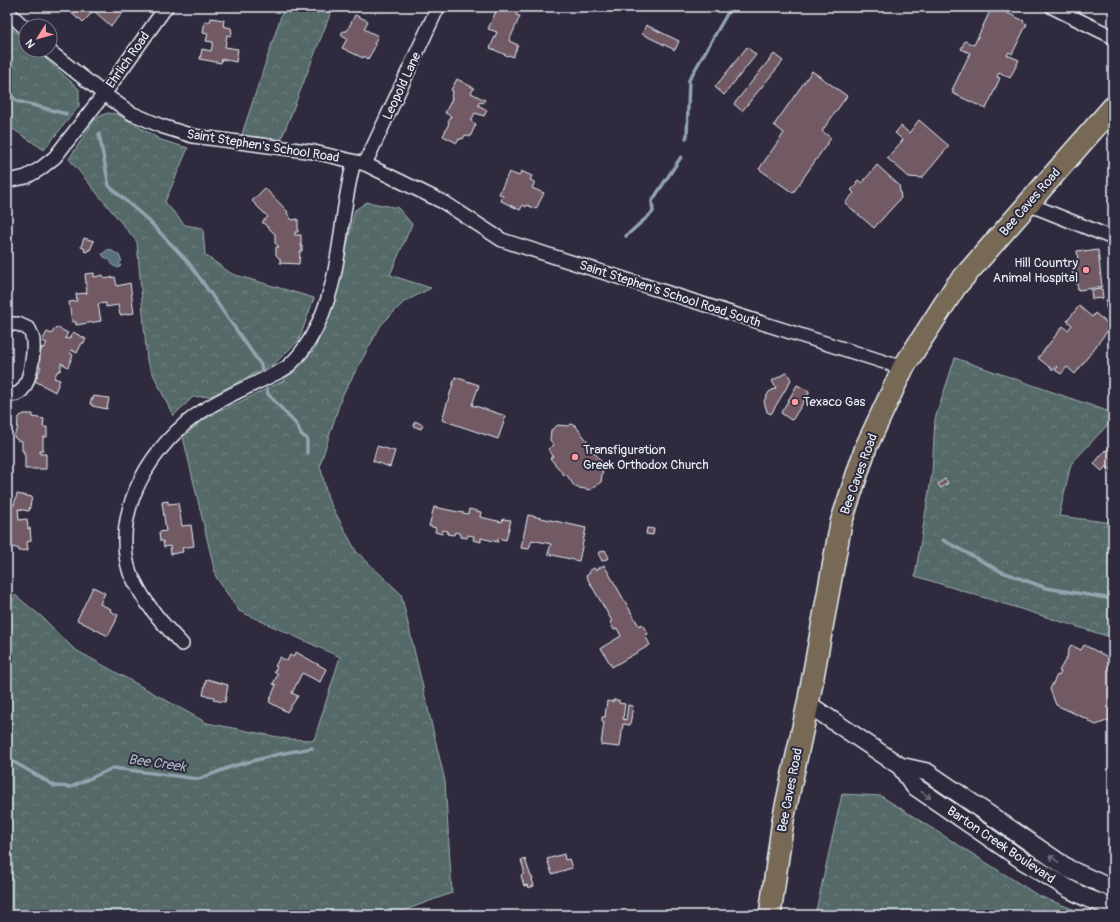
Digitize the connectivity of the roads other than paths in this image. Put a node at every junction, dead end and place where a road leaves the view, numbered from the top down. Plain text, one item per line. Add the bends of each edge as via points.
1 (166, 7) edge
2 (438, 7) edge
3 (1052, 7) edge
4 (7, 11) edge
5 (18, 21) edge
6 (1113, 37) edge
7 (58, 58) edge
8 (104, 94) junction
9 (1113, 107) edge
10 (359, 163) junction
11 (7, 181) edge
12 (445, 203) joint
13 (1028, 204) junction
14 (1113, 238) edge
15 (7, 324) edge
16 (902, 368) junction
17 (7, 393) edge
18 (182, 644) dead end
19 (808, 704) junction
20 (900, 766) junction
21 (1077, 873) junction
22 (1069, 889) junction
23 (1113, 889) edge
24 (1113, 908) edge
25 (770, 915) edge

1 - 8 street, Ehrlich Road
2 - 10 street, Leopold Lane
3 - 6 street
4 - 5 street
7 - 8 street, Saint Stephen's School Road
8 - 10 street, Saint Stephen's School Road via 131,113 193,136 314,152
8 - 11 street, Ehrlich Road via 55,157 26,177
9 - 13 main road, Bee Caves Road
10 - 12 street, Saint Stephen's School Road
10 - 18 street, Leopold Lane via 350,177 339,254 330,294 322,316 302,352 286,368 204,410 184,424 155,456 137,488 129,511 126,541 131,573 152,611
12 - 16 street, Saint Stephen's School Road South via 502,240
13 - 14 street
13 - 16 main road, Bee Caves Road via 956,286
15 - 17 street via 18,324 29,329 33,340 31,365 25,385 16,395
16 - 19 main road, Bee Caves Road via 866,447 841,523
19 - 20 street, Barton Creek Boulevard
19 - 25 main road, Bee Caves Road via 783,820
21 -> 20 street, Barton Creek Boulevard via 927,772
20 -> 22 street, Barton Creek Boulevard via 914,786
21 - 22 street
21 - 23 street, Barton Creek Boulevard
22 - 24 street, Barton Creek Boulevard

